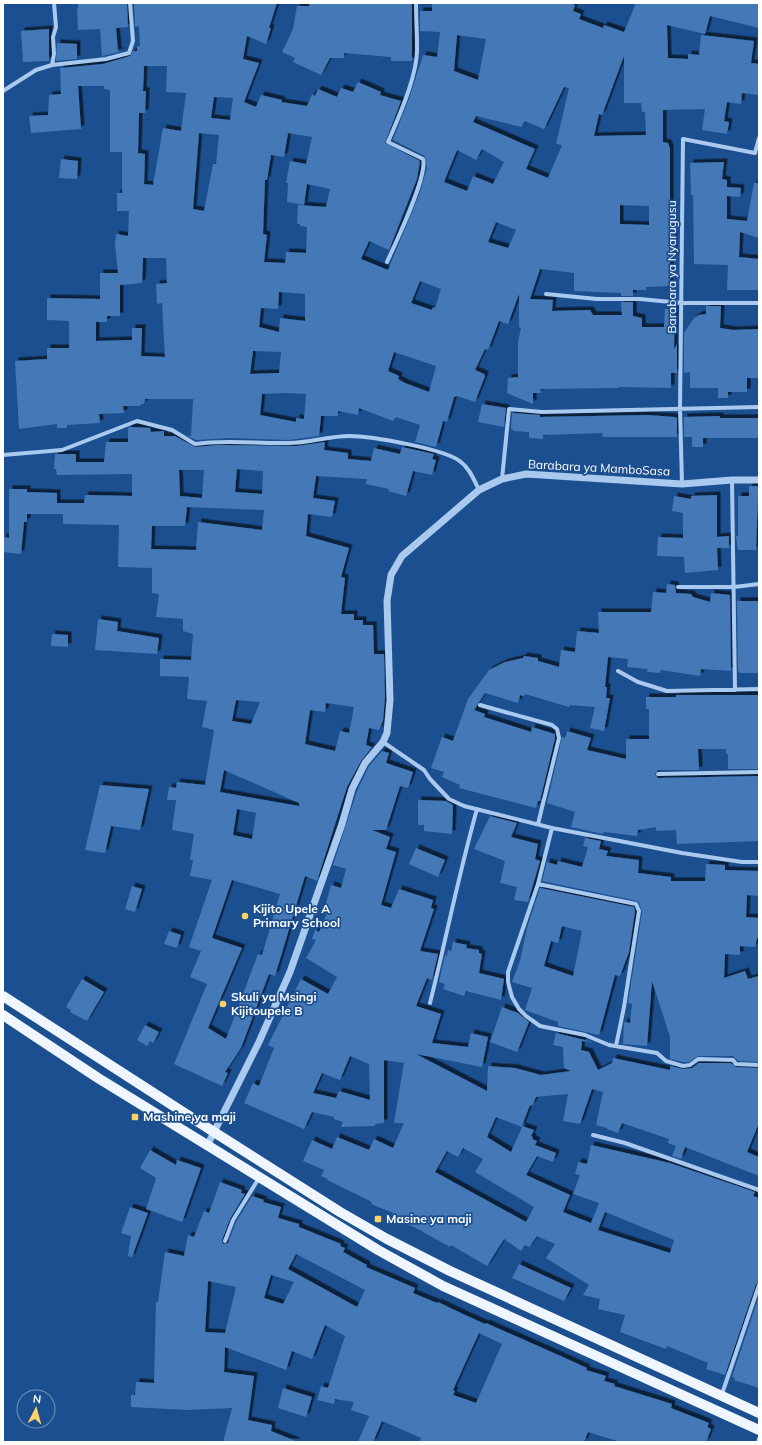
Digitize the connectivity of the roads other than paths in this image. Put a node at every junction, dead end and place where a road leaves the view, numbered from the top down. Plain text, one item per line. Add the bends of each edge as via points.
1 (54, 3) edge
2 (130, 3) edge
3 (416, 3) edge
4 (52, 65) junction
5 (3, 91) edge
6 (759, 138) edge
7 (757, 153) edge
8 (388, 262) dead end
9 (546, 294) dead end
10 (681, 302) junction
11 (759, 303) edge
12 (759, 407) edge
13 (680, 408) junction
14 (3, 455) edge
15 (502, 479) junction
16 (732, 480) junction
17 (759, 480) edge
18 (682, 484) junction
19 (479, 490) junction
20 (759, 584) edge
21 (678, 587) dead end
22 (734, 587) junction
23 (618, 671) dead end
24 (759, 689) edge
25 (735, 690) junction
26 (480, 705) dead end
27 (383, 742) junction
28 (759, 772) edge
29 (658, 774) dead end
30 (477, 809) junction
31 (538, 824) junction
32 (552, 828) junction
33 (759, 862) edge
34 (538, 884) junction
35 (3, 996) edge
36 (430, 1003) dead end
37 (3, 1015) edge
38 (616, 1046) junction
39 (759, 1066) edge
40 (214, 1132) junction
41 (593, 1135) dead end
42 (207, 1146) junction
43 (260, 1176) junction
44 (759, 1190) edge
45 (225, 1241) dead end
46 (759, 1285) edge
47 (721, 1396) junction
48 (759, 1413) edge
49 (759, 1430) edge

1 - 4 street via 56,27 52,37
2 - 4 street via 133,41 128,53 93,61
3 - 8 street via 418,48 402,109 388,142 423,158 425,165
4 - 5 street via 36,70
6 - 7 street, Barabara ya Nyarugusu
7 - 10 street, Barabara ya Nyarugusu via 683,139
9 - 10 street
10 - 11 street
10 - 13 street, Barabara ya Nyarugusu
12 - 13 street
13 - 15 street via 542,412 509,409
13 - 18 street, Barabara ya Nyarugusu
14 - 19 street via 62,450 137,421 172,430 195,444 290,443 349,436 398,442 439,452 460,461 468,468
15 - 18 street, Barabara ya MamboSasa via 526,474
15 - 19 street, Barabara ya MamboSasa
16 - 17 street, Barabara ya MamboSasa
16 - 18 street, Barabara ya MamboSasa
16 - 22 street
19 - 27 street, Barabara ya MamboSasa via 402,556 391,575 386,601 390,666 389,717
20 - 22 street
21 - 22 street
22 - 25 street
23 - 25 street via 638,682 667,691
24 - 25 street
26 - 31 street via 552,725 557,729 559,738
27 - 30 street via 424,770 449,799
27 - 40 street, Barabara ya MamboSasa via 365,763 352,789 290,972 259,1042
28 - 29 street
30 - 31 street
30 - 36 street
31 - 32 street
32 - 33 street via 682,853
32 - 34 street
34 - 38 street via 508,972 512,997 519,1009 540,1026 585,1035
34 - 38 street via 636,904 639,911
35 - 40 main road
37 - 42 main road
38 - 39 street via 657,1053 666,1061 683,1066 690,1065 698,1059 729,1059 736,1064
40 - 42 street, Barabara ya MamboSasa
40 - 47 main road via 340,1212 450,1271
41 - 44 street via 625,1143
42 - 43 main road
43 - 45 street via 233,1220
43 - 49 main road via 378,1250 443,1286
46 - 47 street
47 - 48 main road

